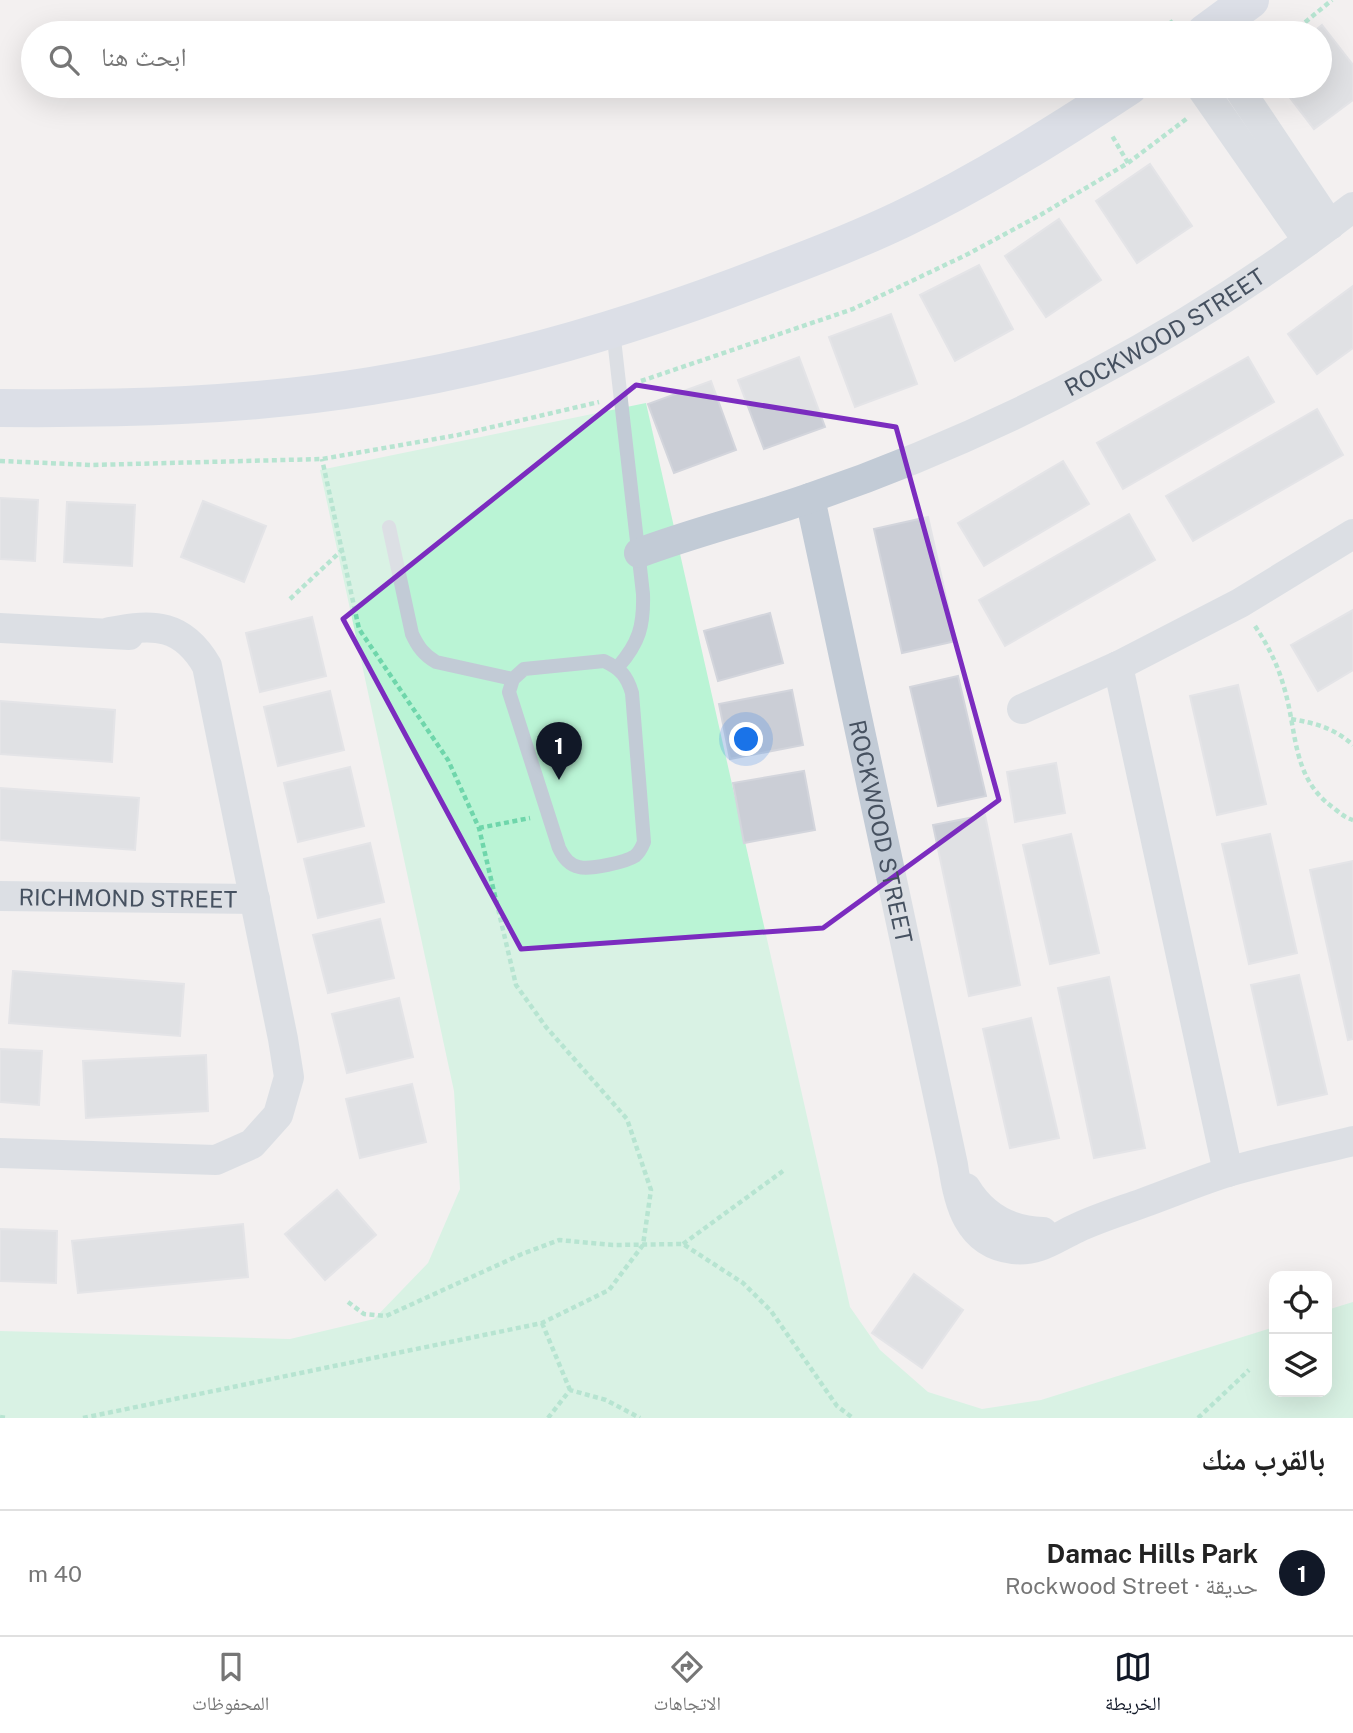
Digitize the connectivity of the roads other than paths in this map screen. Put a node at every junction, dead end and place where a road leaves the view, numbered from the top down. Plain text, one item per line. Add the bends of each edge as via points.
1 (1250, 0) edge
2 (1221, 21) edge
3 (1109, 98) edge
4 (1210, 98) edge
5 (1245, 98) edge
6 (1331, 224) edge
7 (612, 329) junction
8 (0, 408) edge
9 (810, 498) junction
10 (389, 527) dead end
11 (1353, 534) edge
12 (639, 553) junction
13 (0, 628) edge
14 (1118, 666) junction
15 (618, 667) junction
16 (513, 679) junction
17 (1022, 709) dead end
18 (0, 896) edge
19 (254, 899) junction
20 (1353, 1141) edge
21 (0, 1153) edge
22 (1228, 1172) junction

1 - 2 street
3 - 7 street via 968,185 901,219 735,288
4 - 6 street
5 - 6 street
6 - 9 street, ROCKWOOD STREET via 1191,319 1068,388 941,448
7 - 8 street via 489,363 370,386 249,401
7 - 12 lane
9 - 12 street, ROCKWOOD STREET
9 - 22 street, ROCKWOOD STREET via 965,1216 993,1243 1030,1249
10 - 16 lane via 417,646 436,662
11 - 14 street via 1241,603
12 - 15 lane via 644,614 640,634
13 - 19 street, RICHMOND STREET via 138,636 170,651 196,674 215,705
14 - 17 street
14 - 22 street
15 - 16 lane via 604,661 537,667 524,669
15 - 16 lane via 632,694 644,842 632,858 579,867 563,857 548,815 512,705
18 - 19 street, RICHMOND STREET
19 - 21 street, RICHMOND STREET via 289,1077 278,1115 252,1144 216,1160
20 - 22 street, ROCKWOOD STREET

